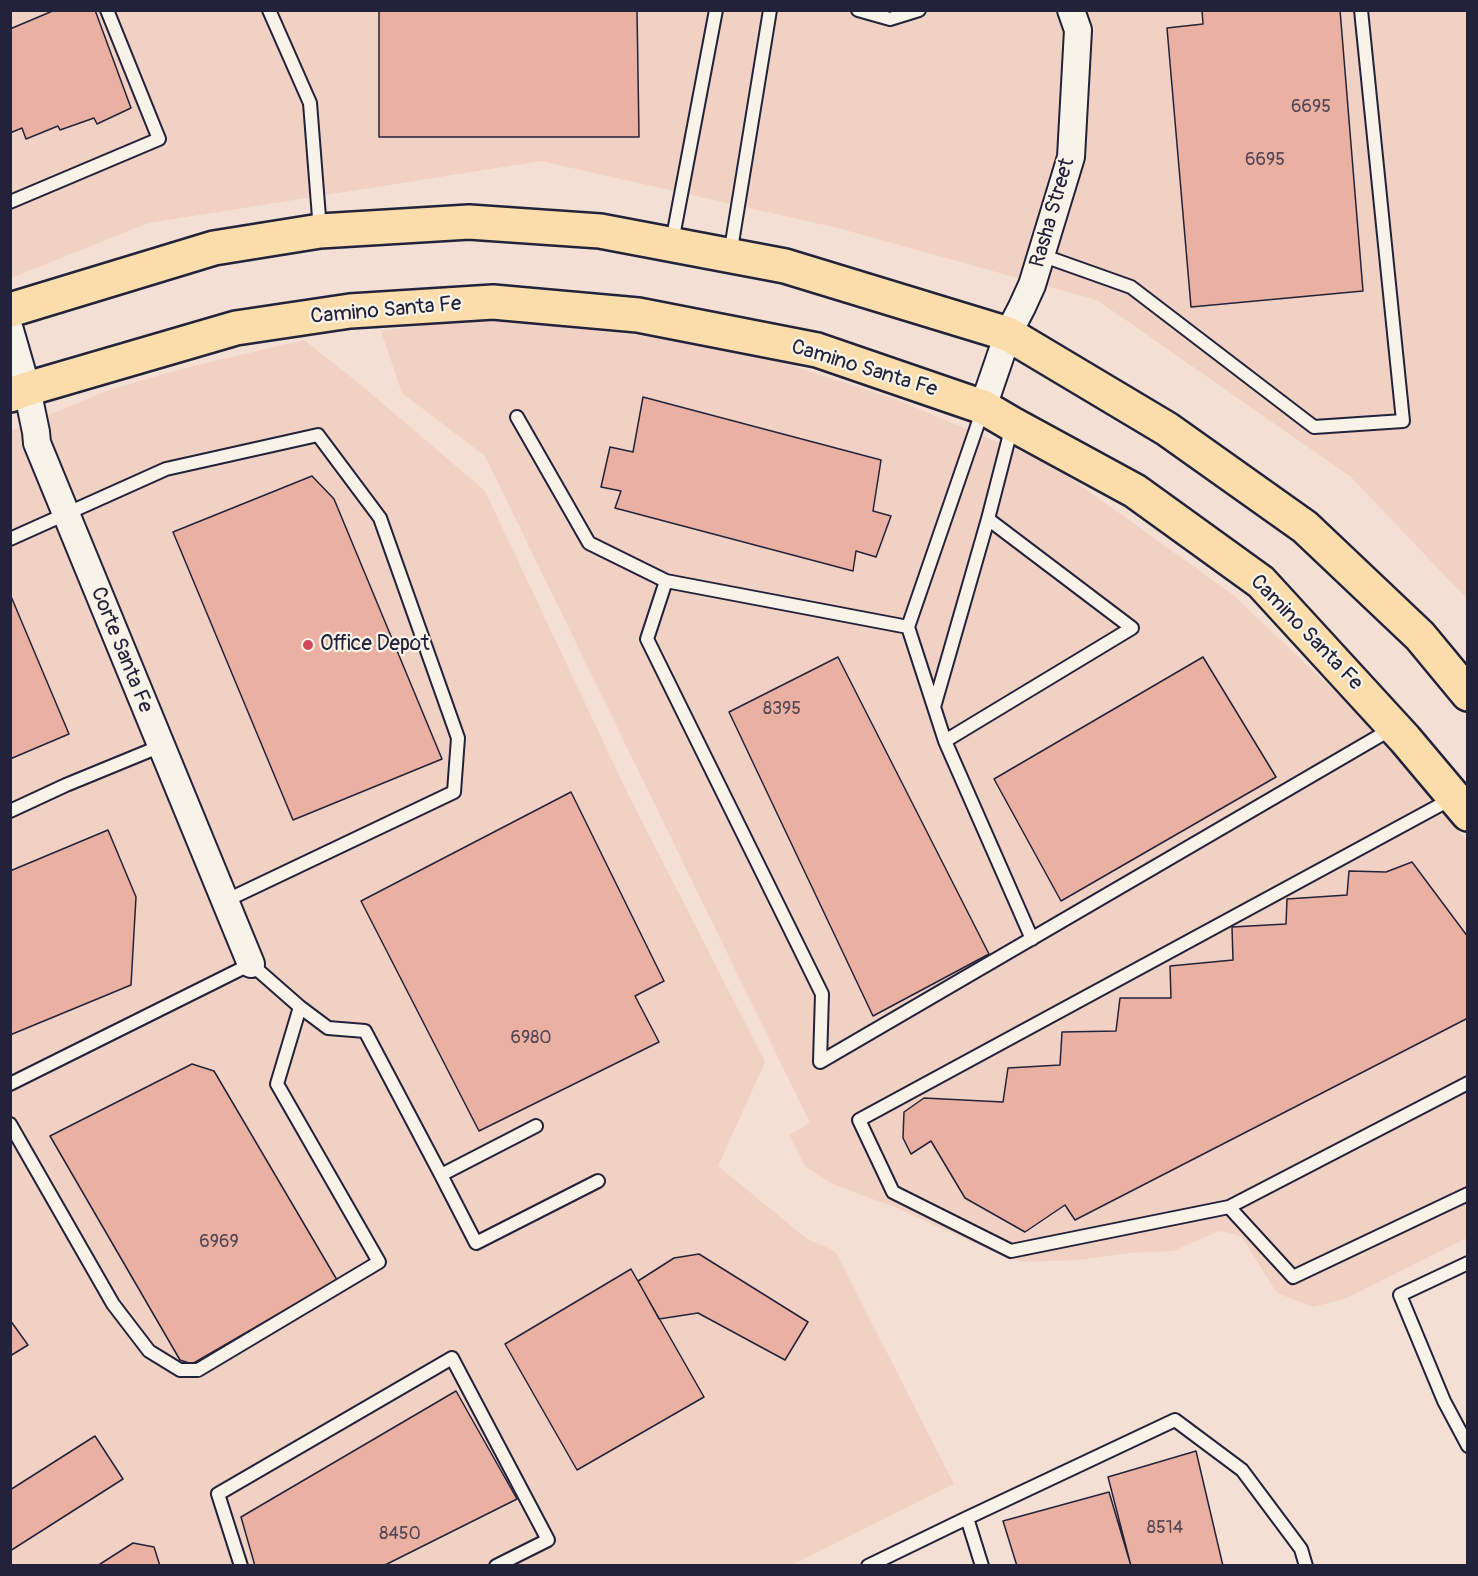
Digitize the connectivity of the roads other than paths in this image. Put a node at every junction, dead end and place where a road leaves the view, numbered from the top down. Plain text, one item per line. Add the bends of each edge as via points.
1 (107, 10) edge
2 (269, 10) edge
3 (716, 10) edge
4 (770, 10) edge
5 (858, 10) edge
6 (919, 10) edge
7 (1071, 10) edge
8 (1361, 10) edge
9 (10, 201) edge
10 (320, 231) junction
11 (671, 244) junction
12 (1041, 255) junction
13 (730, 256) junction
14 (10, 310) edge
15 (10, 330) edge
16 (1008, 334) junction
17 (19, 392) edge
18 (983, 407) junction
19 (517, 417) dead end
20 (1012, 424) junction
21 (65, 514) junction
22 (988, 519) junction
23 (10, 539) edge
24 (666, 581) junction
25 (908, 627) junction
26 (1467, 694) edge
27 (934, 707) junction
28 (1394, 728) junction
29 (945, 741) junction
30 (161, 746) junction
31 (1461, 806) edge
32 (10, 811) edge
33 (225, 901) junction
34 (1032, 939) junction
35 (251, 964) junction
36 (300, 1007) junction
37 (1467, 1083) edge
38 (10, 1084) edge
39 (10, 1124) edge
40 (536, 1126) dead end
41 (441, 1175) junction
42 (598, 1181) dead end
43 (1467, 1194) edge
44 (1229, 1207) junction
45 (1467, 1263) edge
46 (1467, 1446) edge
47 (967, 1518) junction
48 (241, 1566) edge
49 (496, 1566) edge
50 (868, 1566) edge
51 (982, 1566) edge
52 (1306, 1566) edge

1 - 9 lane via 159,139
2 - 10 lane via 310,103
3 - 11 lane
4 - 13 lane
5 - 6 lane via 890,19
7 - 12 street, Rasha Street via 1078,30 1071,157
8 - 12 lane via 1403,421 1314,427 1131,287
10 - 11 main road via 469,222 600,231
10 - 14 main road via 214,248
11 - 13 main road
12 - 16 street, Rasha Street
13 - 16 main road via 785,266
15 - 17 street, Corte Santa Fe
16 - 18 street, Rasha Street
16 - 26 main road via 1167,429 1305,527 1420,636
17 - 18 main road, Camino Santa Fe via 236,328 350,311 494,302 638,315 817,350
17 - 21 street, Corte Santa Fe
18 - 20 main road, Camino Santa Fe
18 - 25 lane
19 - 24 lane via 589,543
20 - 22 lane
20 - 28 main road, Camino Santa Fe via 1135,491 1261,582
21 - 23 lane
21 - 30 street, Corte Santa Fe
21 - 33 lane via 166,469 318,435 380,518 458,738 454,792
22 - 27 lane
22 - 29 lane via 1132,628
24 - 25 lane
24 - 34 lane via 647,639 822,994 820,1062
25 - 27 lane
27 - 29 lane
28 - 31 main road, Camino Santa Fe
28 - 34 lane
29 - 34 lane
30 - 32 lane
30 - 33 street, Corte Santa Fe
31 - 44 lane via 860,1120 893,1192 1011,1251
33 - 35 street, Corte Santa Fe
35 - 36 lane
35 - 38 lane
36 - 39 lane via 277,1084 380,1262 198,1370 180,1370 149,1350 114,1304
36 - 41 lane via 328,1028 365,1031
37 - 44 lane
40 - 41 lane
41 - 42 lane via 476,1243
43 - 44 lane via 1293,1277
45 - 46 lane via 1400,1295
47 - 50 lane
47 - 51 lane
47 - 52 lane via 1175,1420 1242,1470 1302,1549
48 - 49 lane via 218,1494 452,1358 548,1540

